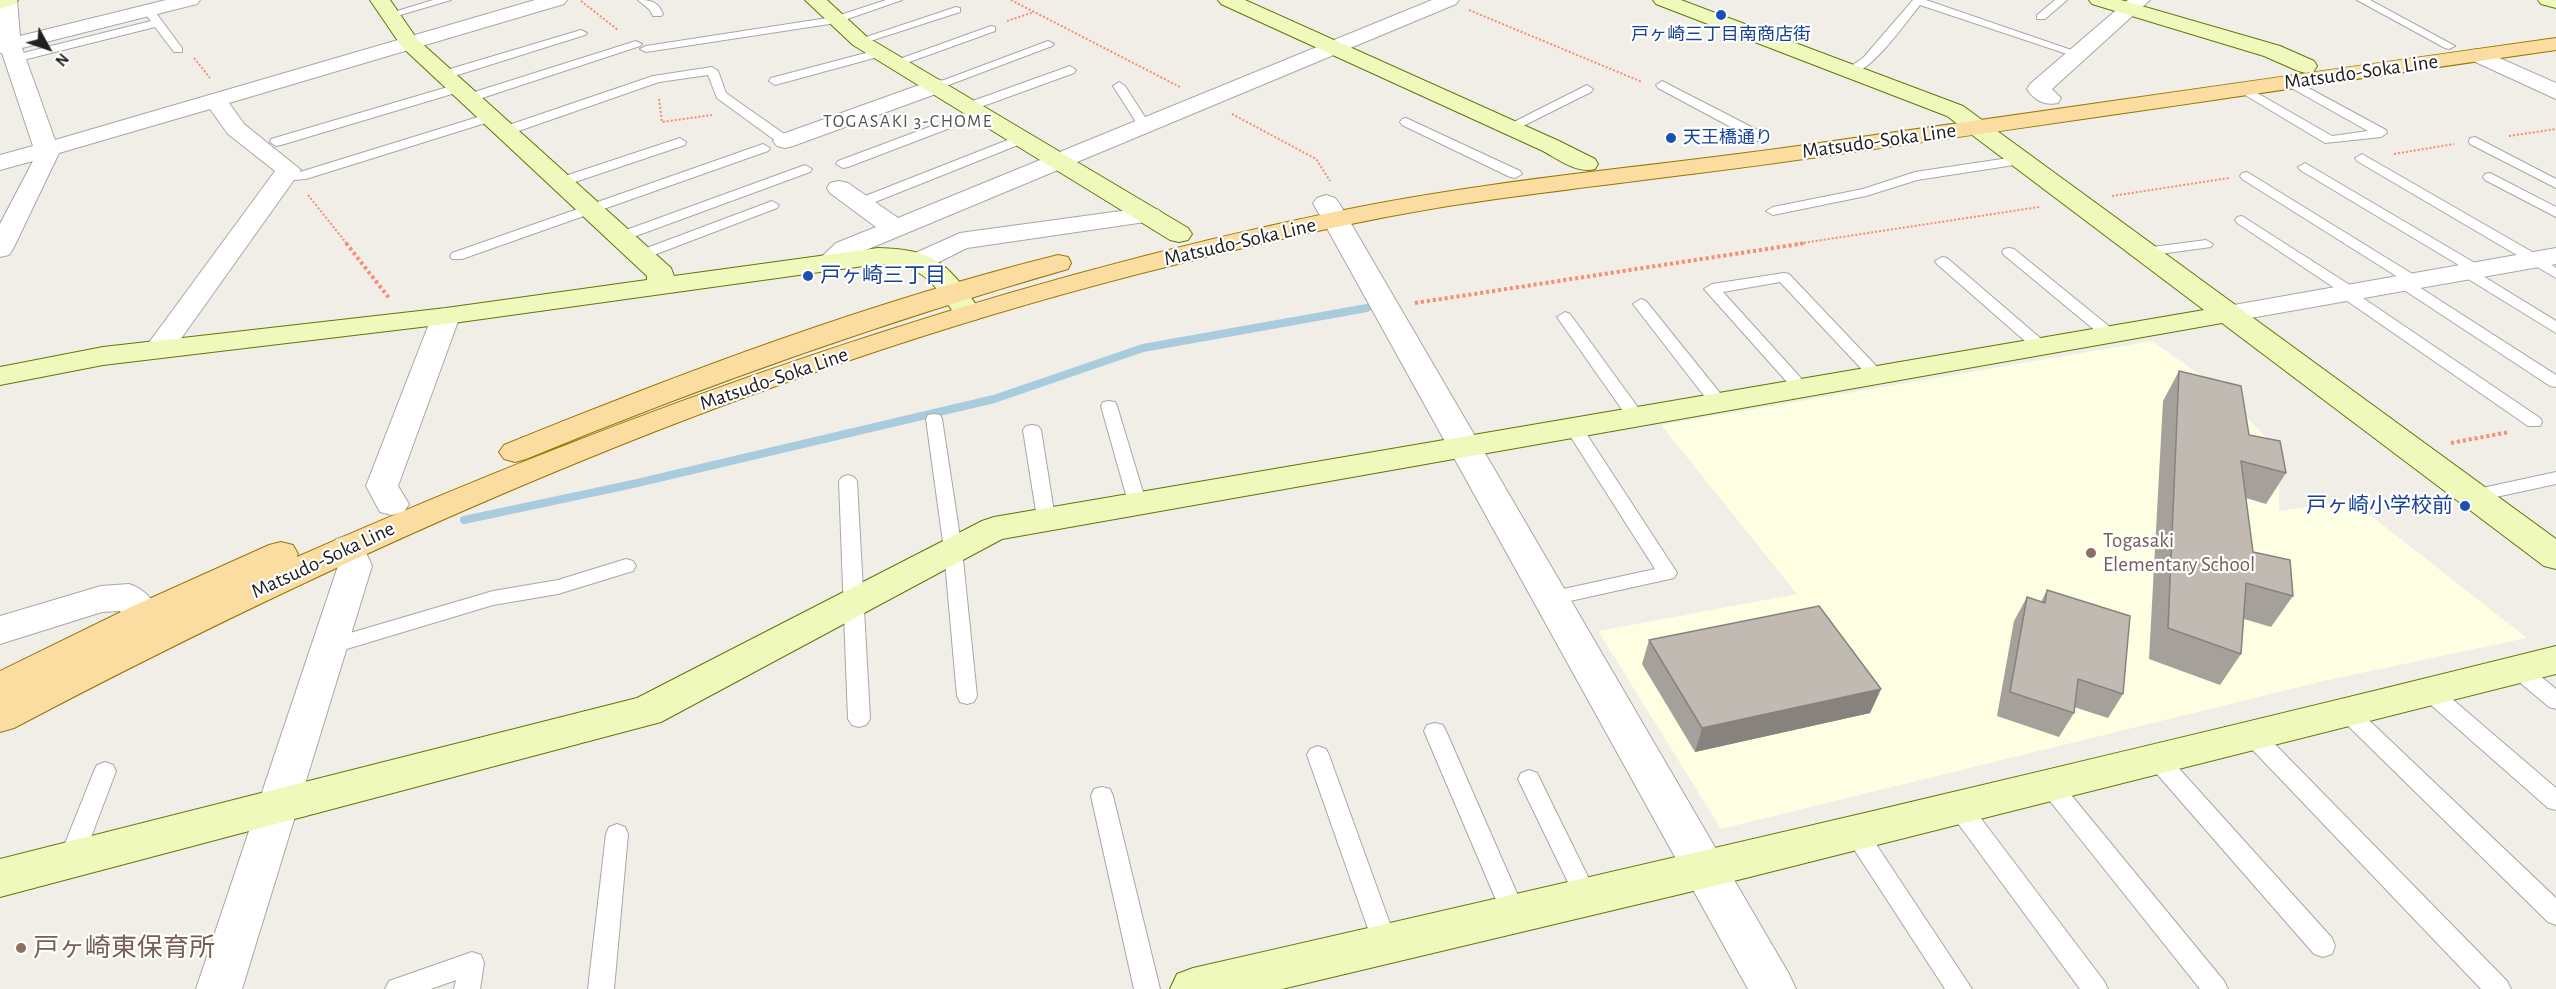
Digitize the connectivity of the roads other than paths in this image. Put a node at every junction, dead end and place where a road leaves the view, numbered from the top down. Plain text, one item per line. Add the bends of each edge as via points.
1 (8, 0) edge
2 (190, 0) edge
3 (446, 0) edge
4 (557, 0) edge
5 (643, 0) edge
6 (815, 0) edge
7 (897, 0) edge
8 (1228, 0) edge
9 (1448, 0) edge
10 (1663, 0) edge
11 (2062, 0) edge
12 (2099, 0) edge
13 (2362, 0) edge
14 (2548, 0) edge
15 (2556, 2) edge
16 (0, 3) edge
17 (2135, 5) edge
18 (385, 8) edge
19 (956, 10) dead end
20 (657, 14) dead end
21 (153, 16) junction
22 (2042, 17) dead end
23 (836, 20) junction
24 (991, 29) road end
25 (2556, 32) edge
26 (581, 33) dead end
27 (860, 40) junction
28 (409, 44) junction
29 (1048, 44) dead end
30 (2556, 44) edge
31 (2449, 46) junction
32 (1333, 48) junction
33 (8, 50) edge
34 (178, 50) dead end
35 (2077, 54) junction
36 (2479, 55) junction
37 (889, 57) junction
38 (1070, 70) dead end
39 (1852, 71) junction
40 (2298, 74) junction
41 (775, 81) dead end
42 (1656, 85) road end
43 (935, 86) junction
44 (1119, 86) dead end
45 (457, 87) junction
46 (1587, 89) dead end
47 (2241, 89) junction
48 (2556, 92) edge
49 (2050, 98) junction
50 (215, 100) junction
51 (975, 109) junction
52 (1955, 111) junction
53 (1406, 122) dead end
54 (498, 124) junction
55 (1144, 125) junction
56 (1510, 127) junction
57 (1978, 127) junction
58 (1023, 138) junction
59 (1762, 138) junction
60 (785, 141) joint
61 (2475, 141) road end
62 (276, 142) dead end
63 (680, 142) dead end
64 (763, 148) dead end
65 (48, 149) junction
66 (2362, 158) road end
67 (1059, 160) junction
68 (2022, 160) junction
69 (0, 163) edge
70 (1586, 164) junction
71 (2305, 167) dead end
72 (805, 169) dead end
73 (1515, 174) junction
74 (841, 176) joint
75 (2247, 176) road end
76 (290, 177) junction
77 (2490, 177) dead end
78 (561, 182) junction
79 (2556, 184) edge
80 (860, 203) junction
81 (772, 205) dead end
82 (589, 209) junction
83 (1331, 211) junction
84 (1773, 211) dead end
85 (2556, 213) edge
86 (1150, 215) junction
87 (2242, 220) dead end
88 (895, 228) junction
89 (1179, 234) junction
90 (620, 237) junction
91 (2206, 243) dead end
92 (0, 249) edge
93 (2009, 252) dead end
94 (2145, 252) junction
95 (640, 255) junction
96 (457, 256) dead end
97 (922, 260) junction
98 (1942, 261) dead end
99 (2545, 262) edge
100 (828, 263) junction
101 (2470, 270) junction
102 (2409, 282) junction
103 (660, 286) junction
104 (2348, 293) junction
105 (961, 302) junction
106 (1641, 304) dead end
107 (2228, 314) junction
108 (446, 315) junction
109 (1565, 317) dead end
110 (2556, 328) edge
111 (2109, 334) junction
112 (2040, 346) junction
113 (160, 348) junction
114 (1876, 375) junction
115 (0, 376) edge
116 (2556, 382) edge
117 (1801, 387) junction
118 (1718, 402) junction
119 (1109, 406) dead end
120 (1636, 417) junction
121 (934, 419) dead end
122 (2534, 422) dead end
123 (1574, 428) junction
124 (1032, 430) dead end
125 (1467, 447) junction
126 (2556, 478) edge
127 (848, 481) dead end
128 (2473, 496) junction
129 (1137, 502) junction
130 (392, 504) junction
131 (1046, 518) junction
132 (348, 547) junction
133 (953, 550) junction
134 (2556, 557) edge
135 (626, 566) dead end
136 (1552, 598) junction
137 (852, 603) junction
138 (144, 616) junction
139 (0, 630) edge
140 (330, 646) junction
141 (2537, 665) edge
142 (0, 688) edge
143 (2430, 692) junction
144 (967, 696) dead end
145 (2556, 701) edge
146 (2348, 713) junction
147 (0, 717) edge
148 (859, 719) dead end
149 (1435, 731) dead end
150 (2253, 736) junction
151 (1318, 755) dead end
152 (2157, 759) junction
153 (105, 771) dead end
154 (1529, 779) dead end
155 (2050, 785) junction
156 (1102, 796) dead end
157 (2556, 801) edge
158 (277, 807) junction
159 (1959, 807) junction
160 (1856, 832) junction
161 (617, 834) dead end
162 (70, 861) junction
163 (1706, 869) junction
164 (0, 878) edge
165 (1586, 896) junction
166 (1514, 914) junction
167 (2556, 914) edge
168 (1385, 943) junction
169 (2323, 946) dead end
170 (1217, 986) edge
171 (218, 988) edge
172 (398, 989) edge
173 (467, 989) edge
174 (601, 989) edge
175 (1147, 989) edge
176 (1773, 989) edge
177 (1959, 989) edge
178 (2095, 989) edge
179 (2215, 989) edge
180 (2498, 989) edge

1 - 16 street
1 - 33 street
2 - 21 street
3 - 18 lane
4 - 28 street
5 - 20 lane
6 - 23 street
7 - 23 lane
8 - 32 street
9 - 32 street
10 - 39 street
11 - 22 lane
12 - 17 street
13 - 31 lane
14 - 15 street
17 - 35 street
17 - 40 street via 2272,51
18 - 28 street
19 - 27 lane
21 - 33 street
21 - 34 lane
23 - 27 street
23 - 45 lane via 641,46
24 - 37 lane
25 - 31 main road, Matsudo-Soka Line
26 - 45 lane
27 - 37 street
28 - 45 street
28 - 50 street
29 - 43 lane
30 - 36 main road, Matsudo-Soka Line
31 - 40 main road, Matsudo-Soka Line
32 - 55 street
32 - 56 street
33 - 65 street
35 - 39 lane via 1918,1 1867,61
35 - 49 street via 2038,89
36 - 40 main road, Matsudo-Soka Line
36 - 48 street
37 - 41 lane
37 - 43 street
38 - 51 lane
39 - 52 street
40 - 47 main road, Matsudo-Soka Line
40 - 47 lane via 2381,133 2331,140
40 - 49 main road, Matsudo-Soka Line
42 - 59 lane
43 - 51 street
43 - 60 street
44 - 55 lane
45 - 54 street
45 - 62 lane
46 - 56 lane
47 - 57 main road, Matsudo-Soka Line
49 - 52 main road, Matsudo-Soka Line
50 - 65 street
50 - 76 street via 236,129 289,170
51 - 58 street
51 - 74 lane
52 - 57 street
52 - 59 main road, Matsudo-Soka Line
53 - 73 lane
54 - 60 lane via 657,79 712,71 721,95
54 - 76 lane
54 - 78 street
55 - 67 street
56 - 70 street
57 - 68 street
57 - 83 main road, Matsudo-Soka Line via 1767,158
58 - 67 street
58 - 80 lane
59 - 70 main road, Matsudo-Soka Line
61 - 79 lane
63 - 78 lane
64 - 82 lane
65 - 69 street
65 - 92 street
66 - 99 lane
67 - 86 street
67 - 88 street
68 - 84 lane via 1915,176 1866,192
68 - 94 street
70 - 73 main road, Matsudo-Soka Line
71 - 101 lane
72 - 90 lane
73 - 83 main road, Matsudo-Soka Line
74 - 80 street
75 - 102 lane
76 - 113 street
77 - 85 lane
78 - 82 street
80 - 88 street
81 - 95 lane
82 - 90 street
82 - 96 lane
83 - 89 main road, Matsudo-Soka Line
83 - 105 main road, Matsudo-Soka Line via 1062,285
83 - 125 street
86 - 89 street
86 - 97 street via 960,241
87 - 104 lane
88 - 100 street via 845,249
89 - 105 main road, Matsudo-Soka Line via 1067,261
90 - 95 street
91 - 94 lane
93 - 111 lane
94 - 107 street
95 - 103 street via 661,274
97 - 100 street via 887,256
97 - 105 street
98 - 112 lane
99 - 101 street
100 - 103 street
101 - 102 street
101 - 110 lane
102 - 104 street
102 - 116 lane
103 - 108 street
104 - 107 street
104 - 122 lane
105 - 130 main road, Matsudo-Soka Line via 735,365
105 - 132 main road, Matsudo-Soka Line via 820,362 498,483
106 - 118 lane
107 - 111 street
107 - 128 street
108 - 113 street
108 - 130 street via 382,486
109 - 120 lane
111 - 112 street
112 - 114 street
113 - 115 street
114 - 117 street
114 - 117 lane via 1784,277 1712,289
117 - 118 street
118 - 120 street
119 - 129 lane
120 - 123 street
121 - 133 lane
123 - 125 street
123 - 136 lane via 1667,573
124 - 131 lane
125 - 129 street
125 - 136 street
126 - 128 lane
127 - 137 lane
128 - 134 street
129 - 131 street
130 - 138 main road, Matsudo-Soka Line
131 - 133 street via 994,528
132 - 140 street via 355,566
132 - 147 main road, Matsudo-Soka Line
133 - 137 street
133 - 144 lane
135 - 140 lane via 558,587 493,598
136 - 163 street
137 - 148 lane
137 - 158 street via 647,711
138 - 139 street via 129,597 118,596
138 - 142 main road, Matsudo-Soka Line
140 - 158 street
141 - 143 street
141 - 145 lane
143 - 146 street
143 - 157 lane
146 - 150 street
146 - 167 lane
149 - 166 lane
150 - 152 street
150 - 180 lane
151 - 168 lane
152 - 155 street
152 - 169 lane
153 - 162 lane
154 - 165 lane
155 - 159 street
155 - 179 lane
156 - 175 lane
158 - 162 street
158 - 171 street
159 - 160 street
159 - 178 lane
160 - 163 street
160 - 177 lane
161 - 174 lane
162 - 164 street
163 - 165 street
163 - 176 street
165 - 166 street
166 - 168 street
168 - 170 street
172 - 173 lane via 472,963

